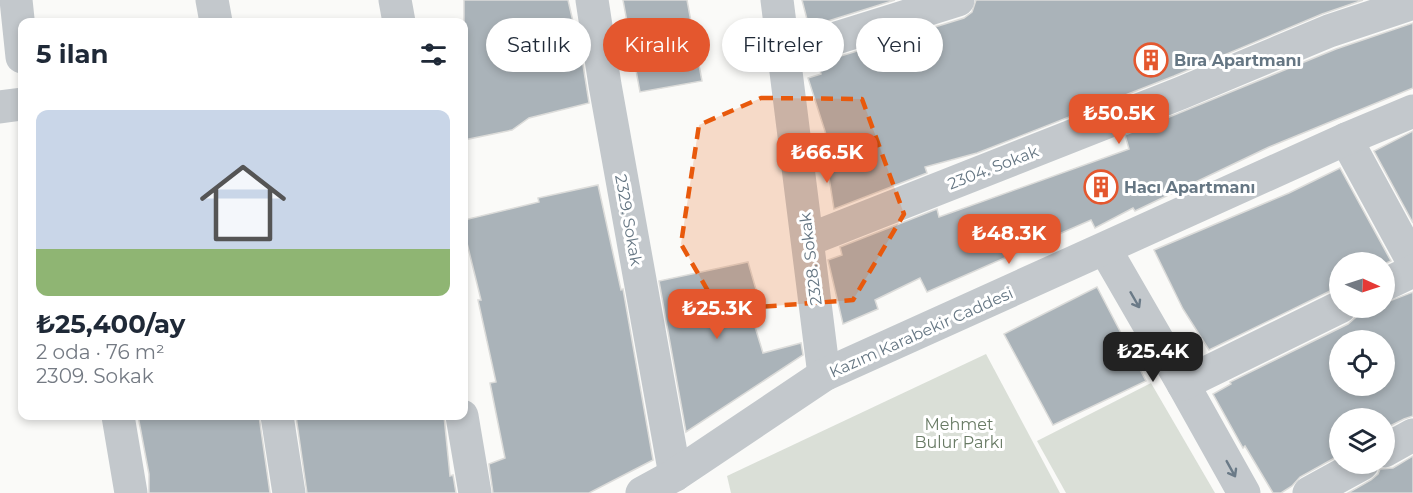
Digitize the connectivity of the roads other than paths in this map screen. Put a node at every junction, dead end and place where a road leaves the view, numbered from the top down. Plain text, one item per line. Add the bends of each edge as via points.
1 (16, 0) edge
2 (212, 0) edge
3 (395, 0) edge
4 (592, 0) edge
5 (777, 0) edge
6 (958, 0) edge
7 (1413, 3) edge
8 (215, 18) edge
9 (398, 18) edge
10 (780, 18) edge
11 (18, 19) edge
12 (844, 36) edge
13 (787, 72) edge
14 (18, 105) edge
15 (0, 107) edge
16 (1413, 111) edge
17 (1346, 139) junction
18 (808, 240) junction
19 (1105, 249) junction
20 (1413, 262) edge
21 (1413, 271) edge
22 (1395, 280) edge
23 (1329, 312) edge
24 (824, 375) junction
25 (1183, 384) junction
26 (119, 420) edge
27 (278, 420) edge
28 (463, 420) edge
29 (1413, 435) edge
30 (1395, 445) edge
31 (1344, 474) edge
32 (675, 475) junction
33 (131, 493) edge
34 (289, 493) edge
35 (475, 493) edge
36 (642, 493) edge
37 (1244, 493) edge
38 (1309, 493) edge

1 - 11 street
2 - 8 street
3 - 9 street
4 - 32 street, 2329. Sokak
5 - 10 street, 2328. Sokak
6 - 12 street
7 - 18 street, 2304. Sokak via 1329,31
13 - 18 street, 2328. Sokak
14 - 15 street
16 - 17 street, Kazım Karabekir Caddesi
17 - 19 street, Kazım Karabekir Caddesi
17 - 20 street
18 - 24 street, 2328. Sokak
19 - 24 street, Kazım Karabekir Caddesi
19 -> 25 street
21 - 22 street
23 - 25 street
24 - 32 street, Kazım Karabekir Caddesi
25 -> 37 street
26 - 33 street
27 - 34 street
28 - 35 street
29 - 30 street
31 - 38 street
32 - 36 street, Kazım Karabekir Caddesi

